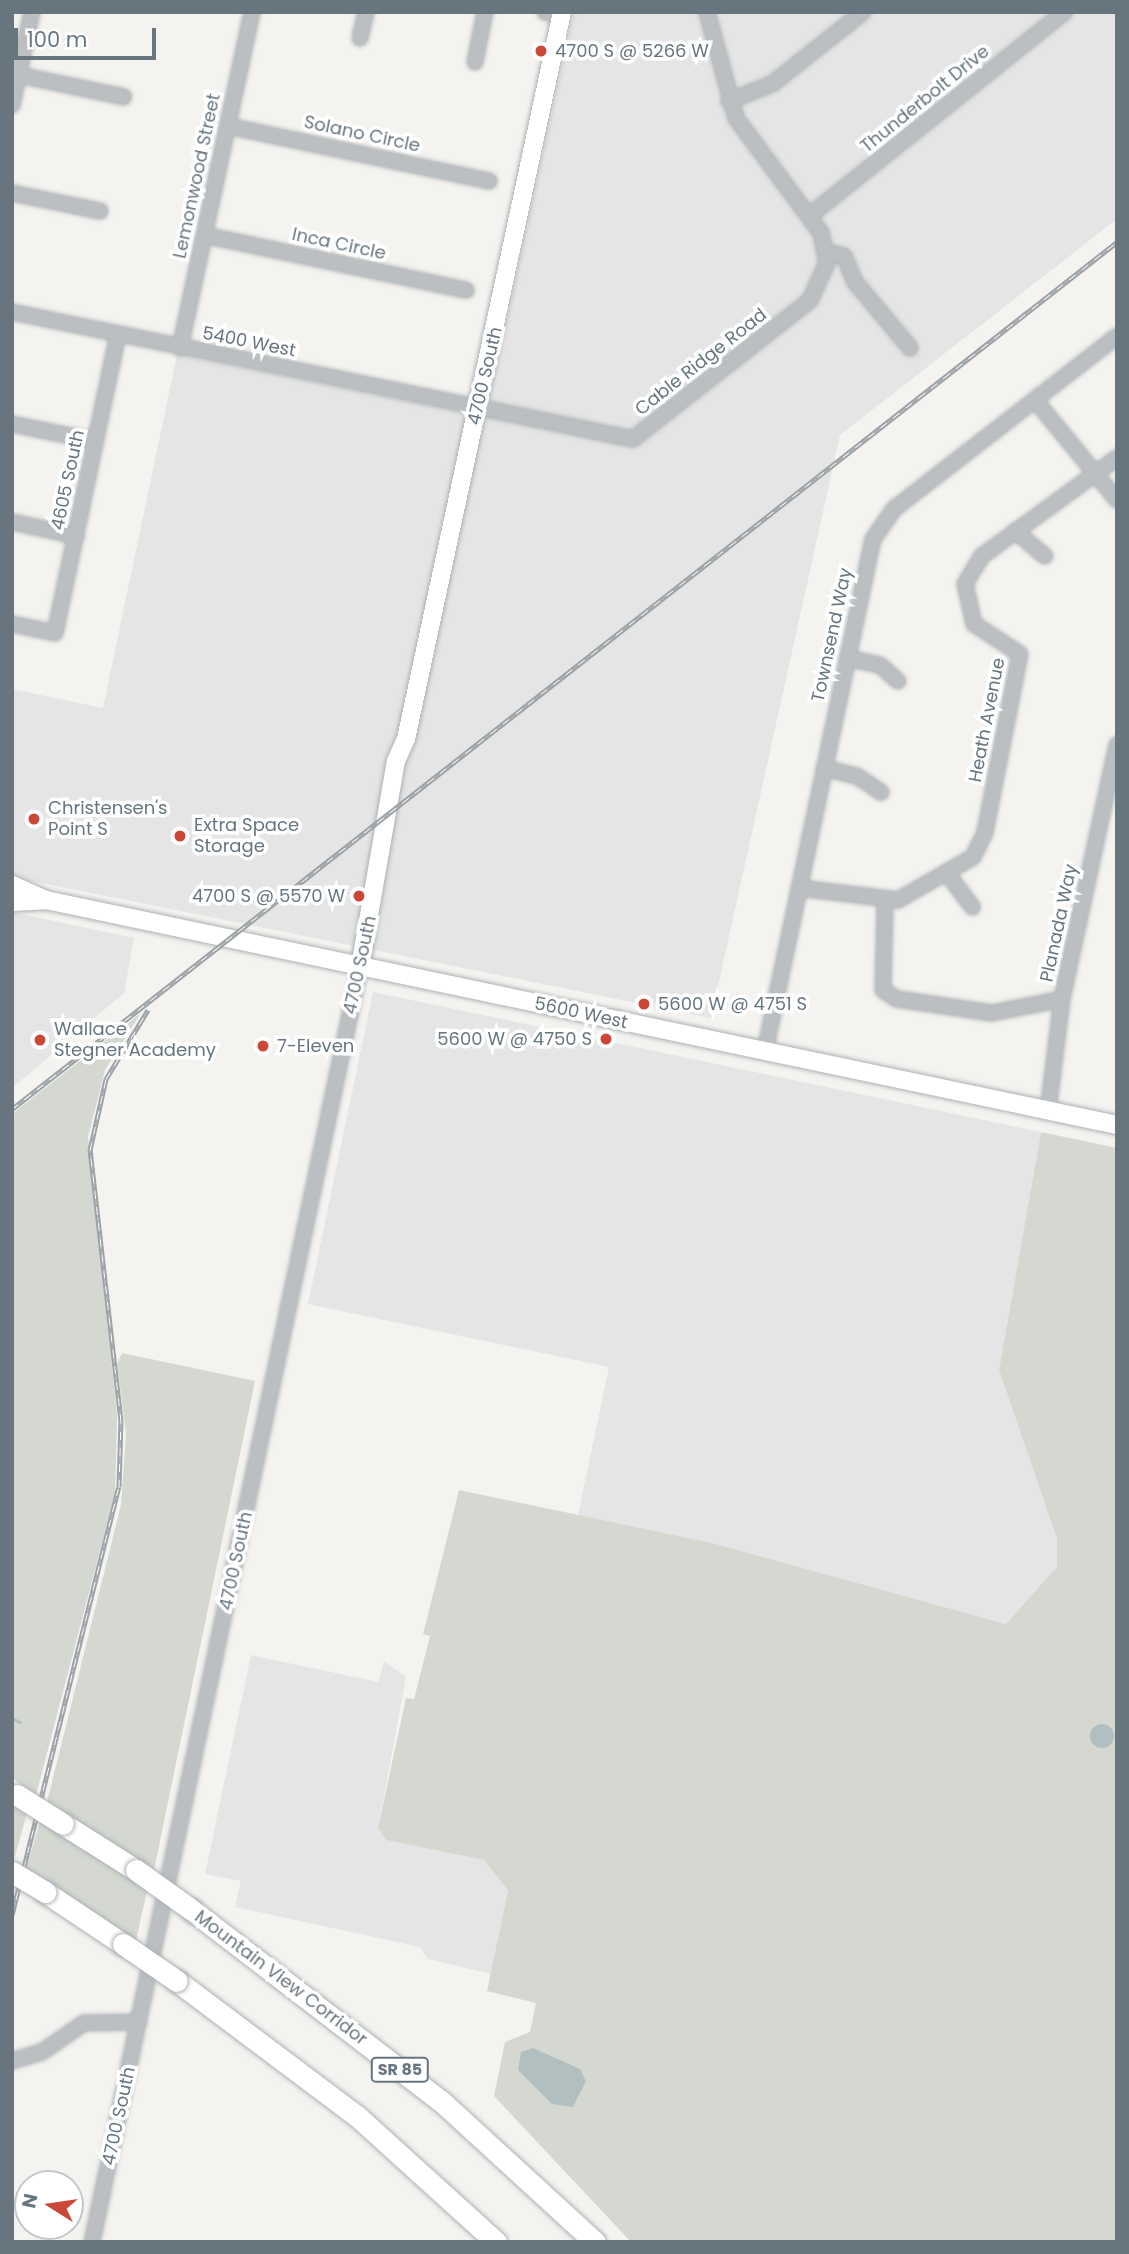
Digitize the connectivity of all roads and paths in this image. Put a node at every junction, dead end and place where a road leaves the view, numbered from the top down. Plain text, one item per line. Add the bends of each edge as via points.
1 (32, 12) edge
2 (252, 12) edge
3 (366, 12) edge
4 (485, 12) edge
5 (707, 12) edge
6 (863, 12) edge
7 (1065, 12) edge
8 (556, 13) edge
9 (360, 38) dead end
10 (475, 62) dead end
11 (19, 75) junction
12 (124, 97) dead end
13 (729, 101) junction
14 (12, 105) edge
15 (228, 125) junction
16 (489, 181) dead end
17 (12, 193) edge
18 (100, 211) dead end
19 (809, 216) junction
20 (204, 236) junction
21 (827, 252) junction
22 (466, 290) dead end
23 (12, 312) edge
24 (118, 334) junction
25 (1117, 336) edge
26 (180, 348) junction
27 (910, 348) dead end
28 (1035, 400) junction
29 (478, 409) junction
30 (12, 424) edge
31 (96, 442) junction
32 (1117, 458) edge
33 (1093, 470) junction
34 (1117, 500) edge
35 (12, 522) edge
36 (1015, 531) junction
37 (76, 536) junction
38 (1045, 556) dead end
39 (12, 624) edge
40 (847, 658) junction
41 (898, 681) dead end
42 (1117, 745) edge
43 (824, 768) junction
44 (881, 792) dead end
45 (949, 876) junction
46 (12, 885) edge
47 (799, 888) junction
48 (46, 900) junction
49 (12, 902) edge
50 (885, 903) junction
51 (972, 907) dead end
52 (360, 967) junction
53 (1062, 999) junction
54 (765, 1051) junction
55 (1048, 1111) junction
56 (1117, 1125) edge
57 (15, 1794) edge
58 (12, 1872) edge
59 (139, 2022) junction
60 (12, 2061) edge
61 (93, 2242) edge
62 (496, 2242) edge
63 (595, 2242) edge

1 - 11 street
2 - 15 street, Lemonwood Street
3 - 9 street
4 - 10 street
5 - 13 street
6 - 13 street via 772,84
7 - 19 street, Thunderbolt Drive
8 - 29 main road, 4700 South
11 - 12 street
11 - 14 street
13 - 19 street via 745,133
15 - 16 street, Solano Circle
15 - 20 street, Lemonwood Street
17 - 18 street
19 - 21 street
20 - 22 street, Inca Circle
20 - 26 street, Lemonwood Street
21 - 27 street via 844,256 855,282
21 - 29 street, Cable Ridge Road via 810,300 633,439
23 - 24 street, 5400 West
24 - 26 street, 5400 West
24 - 31 street, 4605 South
25 - 28 street, Townsend Way
26 - 29 street, 5400 West
28 - 33 street
28 - 40 street, Townsend Way via 883,521 869,552
29 - 52 main road, 4700 South via 406,740 408,758
30 - 31 street
31 - 37 street, 4605 South
32 - 33 street, Heath Avenue
33 - 34 street
33 - 36 street, Heath Avenue
35 - 37 street
36 - 38 street
36 - 45 street, Heath Avenue via 982,556 965,584 974,624 1020,654 982,841
37 - 39 street, 4605 South via 55,634
40 - 41 street via 880,665
40 - 43 street, Townsend Way
42 - 53 street, Planada Way
43 - 44 street via 857,776
43 - 47 street, Townsend Way
45 - 50 street, Heath Avenue
45 - 51 street
46 - 48 main road, 5600 West
47 - 50 street
47 - 54 street, Townsend Way
48 - 49 main road, 5600 West
48 - 52 main road, 5600 West
50 - 53 street via 883,990 897,999 992,1013
52 - 54 main road, 5600 West
52 - 59 street, 4700 South
53 - 55 street, Planada Way
54 - 55 main road, 5600 West
55 - 56 main road, 5600 West
57 - 63 highway, Mountain View Corridor / SR 85, bridge via 193,1911 441,2101
58 - 62 highway, bridge via 177,1981 357,2116
59 - 60 street via 84,2023 42,2052
59 - 61 street, 4700 South

